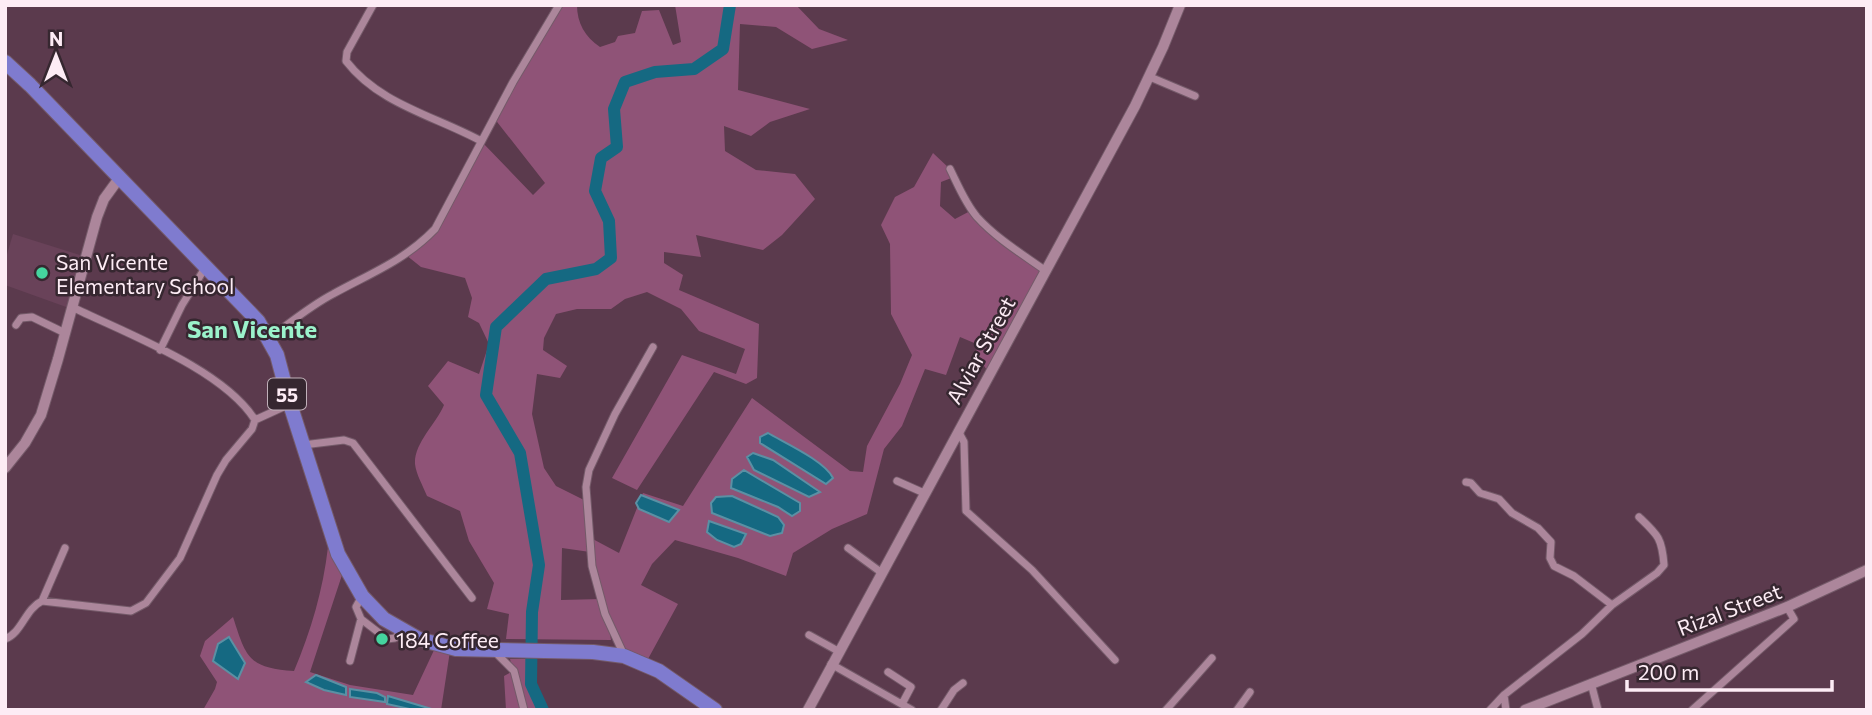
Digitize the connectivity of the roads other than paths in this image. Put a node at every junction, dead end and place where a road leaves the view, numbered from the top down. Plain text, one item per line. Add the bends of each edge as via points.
1 (373, 5) edge
2 (559, 5) edge
3 (1180, 5) edge
4 (5, 62) edge
5 (1150, 77) junction
6 (1195, 96) dead end
7 (481, 141) junction
8 (950, 169) dead end
9 (120, 177) junction
10 (205, 268) junction
11 (1046, 271) junction
12 (72, 307) junction
13 (16, 325) dead end
14 (65, 332) junction
15 (269, 338) junction
16 (653, 347) dead end
17 (160, 350) junction
18 (290, 404) junction
19 (255, 420) junction
20 (958, 431) junction
21 (303, 445) junction
22 (5, 468) edge
23 (897, 481) dead end
24 (1466, 482) dead end
25 (924, 493) junction
26 (1639, 517) dead end
27 (65, 548) dead end
28 (848, 548) dead end
29 (1867, 570) edge
30 (882, 573) junction
31 (362, 596) junction
32 (472, 598) dead end
33 (42, 601) junction
34 (1612, 606) junction
35 (1787, 607) junction
36 (360, 618) junction
37 (401, 630) junction
38 (809, 635) dead end
39 (5, 639) edge
40 (496, 650) junction
41 (838, 651) junction
42 (624, 656) junction
43 (1212, 658) dead end
44 (1115, 660) dead end
45 (350, 661) dead end
46 (831, 664) junction
47 (888, 672) dead end
48 (962, 684) dead end
49 (1591, 684) junction
50 (1250, 692) dead end
51 (1504, 695) junction
52 (902, 704) junction
53 (524, 710) edge
54 (715, 710) edge
55 (808, 710) edge
56 (912, 710) edge
57 (941, 710) edge
58 (1166, 710) edge
59 (1237, 710) edge
60 (1490, 710) edge
61 (1506, 710) edge
62 (1525, 710) edge
63 (1598, 710) edge
64 (1692, 710) edge

1 - 7 street via 347,52 350,67 375,91
2 - 7 street
3 - 5 street, Alviar Street
4 - 9 highway, 55
5 - 6 street
5 - 11 street, Alviar Street
7 - 15 street via 435,229 418,247 322,300
8 - 11 street via 977,217
9 - 10 highway, 55
9 - 12 street via 104,199
10 - 15 highway, 55 via 252,314
10 - 17 street
11 - 20 street, Alviar Street
12 - 14 street
12 - 17 street
13 - 14 street via 21,318 30,317
14 - 22 street via 41,415
15 - 18 highway, 55
16 - 42 street via 615,414 586,486 592,566 605,614
17 - 19 street via 222,385
18 - 19 street
18 - 21 highway, 55
19 - 33 street via 217,475 180,558 146,603 131,611
20 - 25 street, Alviar Street
20 - 44 street via 964,442 968,514 1026,564
21 - 31 highway, 55 via 338,554
21 - 32 street via 353,443
23 - 25 street
24 - 34 street via 1538,528 1551,542 1554,566
25 - 30 street, Alviar Street
26 - 34 street via 1658,534 1664,565
27 - 33 street
28 - 30 street
29 - 35 street, Rizal Street
30 - 41 street, Alviar Street
31 - 36 street via 356,607
31 - 37 highway, 55
33 - 39 street
34 - 51 street
35 - 49 street, Rizal Street
35 - 64 street via 1794,619
36 - 37 street via 387,639
36 - 45 street
37 - 40 highway, 55 via 439,646
38 - 41 street
40 - 42 highway, 55
40 - 53 street via 514,671
41 - 46 street, Alviar Street
42 - 54 highway, 55 via 659,671
43 - 58 street
46 - 52 street
46 - 55 street, Alviar Street
47 - 52 street via 911,687
48 - 57 street
49 - 62 street, Rizal Street
49 - 63 street
50 - 59 street
51 - 60 street
51 - 61 street
52 - 56 street

